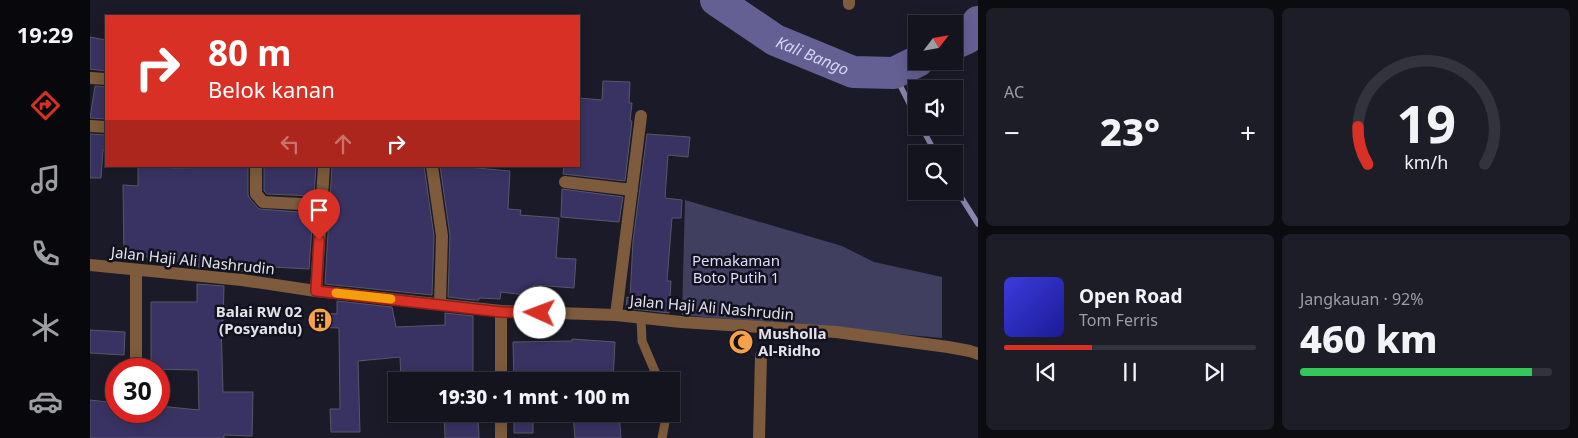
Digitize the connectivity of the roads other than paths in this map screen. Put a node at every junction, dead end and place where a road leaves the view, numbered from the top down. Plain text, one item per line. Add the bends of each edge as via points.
1 (90, 78) edge
2 (105, 79) edge
3 (641, 116) dead end
4 (90, 126) edge
5 (105, 127) edge
6 (256, 167) edge
7 (324, 167) edge
8 (432, 167) edge
9 (565, 182) dead end
10 (632, 190) junction
11 (321, 205) junction
12 (90, 265) edge
13 (136, 270) junction
14 (316, 291) junction
15 (440, 304) junction
16 (501, 312) junction
17 (616, 315) junction
18 (641, 318) junction
19 (978, 354) edge
20 (761, 356) dead end
21 (136, 358) edge
22 (501, 372) edge
23 (655, 372) edge
24 (501, 422) edge
25 (665, 422) edge
26 (501, 438) edge
27 (662, 438) edge
28 (760, 438) edge

1 - 2 street
3 - 10 street
4 - 5 street
6 - 11 street via 256,194 263,202
7 - 11 street
8 - 15 street via 442,236
9 - 10 street
10 - 17 street
11 - 14 street
12 - 13 street, Jalan Haji Ali Nashrudin
13 - 14 street, Jalan Haji Ali Nashrudin
13 - 21 street
14 - 15 street, Jalan Haji Ali Nashrudin
15 - 16 street, Jalan Haji Ali Nashrudin
16 - 17 street, Jalan Haji Ali Nashrudin
16 - 22 street
17 - 18 street, Jalan Haji Ali Nashrudin
18 - 19 street, Jalan Haji Ali Nashrudin via 836,332
18 - 23 lane via 642,341
20 - 28 street
24 - 26 street
25 - 27 lane

